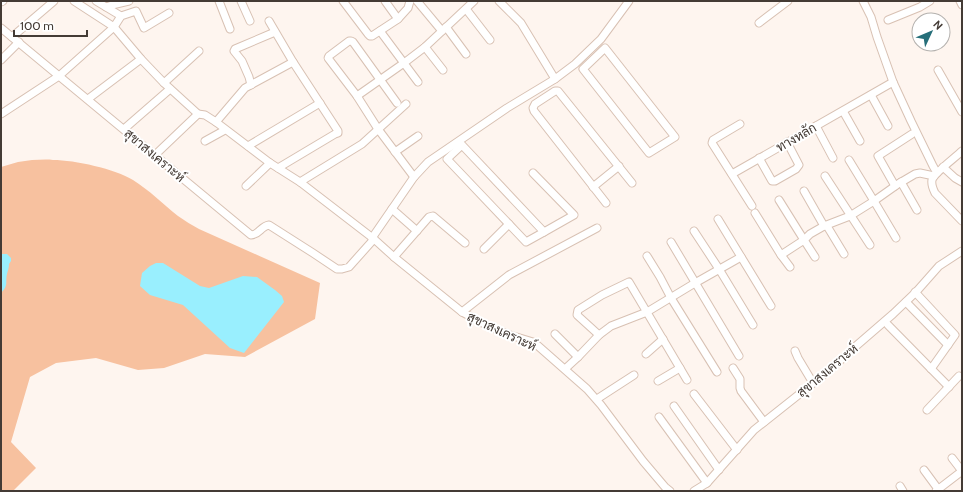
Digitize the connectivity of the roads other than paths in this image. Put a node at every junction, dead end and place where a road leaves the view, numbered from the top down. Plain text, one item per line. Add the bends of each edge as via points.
1 (54, 1) edge
2 (75, 1) edge
3 (96, 1) edge
4 (130, 1) edge
5 (219, 1) edge
6 (241, 1) edge
7 (343, 1) edge
8 (384, 1) edge
9 (410, 1) edge
10 (417, 1) edge
11 (499, 1) edge
12 (629, 1) edge
13 (788, 1) edge
14 (864, 1) edge
15 (930, 1) edge
16 (960, 1) edge
17 (469, 4) edge
18 (962, 5) edge
19 (106, 7) junction
20 (136, 11) junction
21 (169, 13) dead end
22 (121, 16) junction
23 (398, 19) junction
24 (888, 20) dead end
25 (250, 21) dead end
26 (269, 21) dead end
27 (759, 23) dead end
28 (114, 27) junction
29 (1, 28) edge
30 (230, 29) dead end
31 (444, 29) junction
32 (380, 31) junction
33 (275, 32) junction
34 (12, 37) junction
35 (490, 40) dead end
36 (19, 42) junction
37 (425, 47) junction
38 (199, 51) dead end
39 (588, 53) junction
40 (466, 54) dead end
41 (141, 59) junction
42 (594, 59) junction
43 (1, 60) edge
44 (293, 62) junction
45 (404, 63) junction
46 (443, 70) dead end
47 (938, 70) dead end
48 (59, 76) junction
49 (555, 79) junction
50 (380, 80) junction
51 (418, 82) dead end
52 (893, 82) junction
53 (164, 83) junction
54 (251, 85) junction
55 (170, 89) junction
56 (536, 91) junction
57 (871, 95) junction
58 (357, 96) junction
59 (88, 99) junction
60 (542, 99) junction
61 (320, 103) junction
62 (397, 103) dead end
63 (406, 104) dead end
64 (843, 111) junction
65 (962, 112) edge
66 (1, 114) edge
67 (198, 114) junction
68 (216, 122) junction
69 (740, 124) dead end
70 (816, 126) junction
71 (888, 126) dead end
72 (124, 129) junction
73 (378, 129) junction
74 (225, 130) junction
75 (912, 134) dead end
76 (418, 136) dead end
77 (205, 141) dead end
78 (860, 141) dead end
79 (787, 142) junction
80 (248, 146) junction
81 (448, 148) junction
82 (962, 151) edge
83 (395, 152) junction
84 (454, 153) junction
85 (155, 155) junction
86 (759, 158) junction
87 (833, 158) dead end
88 (849, 160) dead end
89 (270, 163) junction
90 (619, 166) junction
91 (278, 168) junction
92 (938, 172) junction
93 (533, 173) dead end
94 (732, 174) junction
95 (825, 176) dead end
96 (414, 177) junction
97 (300, 182) junction
98 (962, 182) edge
99 (632, 183) dead end
100 (898, 184) junction
101 (246, 186) dead end
102 (593, 187) junction
103 (804, 191) dead end
104 (779, 200) dead end
105 (874, 201) junction
106 (606, 203) dead end
107 (392, 209) junction
108 (917, 210) dead end
109 (850, 216) junction
110 (718, 219) dead end
111 (962, 221) edge
112 (509, 224) junction
113 (826, 226) junction
114 (597, 228) dead end
115 (417, 231) junction
116 (694, 231) dead end
117 (544, 232) junction
118 (373, 238) junction
119 (896, 238) dead end
120 (804, 240) junction
121 (671, 242) dead end
122 (465, 243) dead end
123 (870, 245) dead end
124 (484, 250) dead end
125 (962, 251) edge
126 (844, 254) dead end
127 (781, 255) junction
128 (647, 256) dead end
129 (394, 257) junction
130 (741, 257) junction
131 (815, 257) dead end
132 (790, 267) dead end
133 (719, 269) junction
134 (695, 283) junction
135 (915, 292) junction
136 (671, 298) junction
137 (906, 302) junction
138 (926, 304) junction
139 (771, 306) dead end
140 (462, 312) junction
141 (647, 312) junction
142 (916, 313) junction
143 (753, 325) dead end
144 (888, 325) dead end
145 (555, 334) dead end
146 (599, 335) junction
147 (663, 339) junction
148 (948, 345) junction
149 (795, 351) dead end
150 (646, 354) dead end
151 (739, 356) dead end
152 (578, 357) junction
153 (680, 368) junction
154 (733, 368) dead end
155 (564, 369) junction
156 (931, 369) junction
157 (717, 372) dead end
158 (634, 376) dead end
159 (959, 376) dead end
160 (687, 380) dead end
161 (658, 381) dead end
162 (813, 383) junction
163 (949, 387) junction
164 (694, 394) dead end
165 (596, 399) junction
166 (674, 406) dead end
167 (927, 410) dead end
168 (659, 417) dead end
169 (764, 422) junction
170 (737, 450) junction
171 (952, 458) dead end
172 (719, 470) junction
173 (924, 470) dead end
174 (962, 471) edge
175 (707, 483) junction
176 (937, 490) edge
177 (670, 491) edge
178 (694, 491) edge

1 - 34 street
2 - 28 street, สุขาสงเคราะห์
3 - 19 street
4 - 19 street
4 - 20 street
5 - 30 street
6 - 25 street
7 - 32 street via 370,36
8 - 23 street
9 - 23 street via 408,8
10 - 31 street
11 - 49 street via 521,23
12 - 39 street
13 - 27 street
14 - 52 street
15 - 24 street
16 - 18 street
17 - 31 street
17 - 35 street
19 - 22 street
20 - 21 street via 144,28
20 - 22 street
22 - 28 street
23 - 32 street
26 - 33 street
28 - 41 street, สุขาสงเคราะห์
28 - 48 street
29 - 34 street, สุขาสงเคราะห์
31 - 37 street
31 - 40 street
32 - 45 street
33 - 44 street
33 - 54 street via 234,50 250,77
34 - 36 street, สุขาสงเคราะห์
36 - 43 street
36 - 48 street, สุขาสงเคราะห์
37 - 45 street
37 - 46 street
38 - 53 street
39 - 42 street
39 - 49 street
41 - 53 street, สุขาสงเคราะห์
41 - 59 street
42 - 42 street via 583,69 648,153 675,137 605,48
44 - 54 street
44 - 61 street
45 - 50 street
45 - 51 street
47 - 65 street
48 - 59 street, สุขาสงเคราะห์
48 - 66 street
49 - 56 street
50 - 58 street
50 - 58 street via 353,42 349,41 330,54 328,58
50 - 62 street
52 - 57 street, ทางหลัก
52 - 92 street
53 - 55 street, สุขาสงเคราะห์
54 - 68 street via 245,88
55 - 67 street, สุขาสงเคราะห์
55 - 72 street
56 - 60 street
56 - 81 street
57 - 64 street, ทางหลัก
57 - 71 street
58 - 73 street
59 - 72 street, สุขาสงเคราะห์
60 - 90 street via 558,91
60 - 102 street via 533,106 534,111
61 - 80 street
61 - 91 street via 338,132
63 - 73 street
64 - 70 street, ทางหลัก
64 - 78 street
67 - 68 street, สุขาสงเคราะห์
67 - 85 street
68 - 74 street, สุขาสงเคราะห์
69 - 94 street via 712,142
70 - 79 street, ทางหลัก
70 - 87 street
72 - 85 street, สุขาสงเคราะห์
73 - 83 street
73 - 97 street via 362,144
74 - 77 street
74 - 80 street, สุขาสงเคราะห์
75 - 100 street via 878,156
76 - 83 street
79 - 86 street, ทางหลัก
79 - 86 street via 798,166 796,169 772,181
80 - 89 street, สุขาสงเคราะห์
81 - 84 street
81 - 96 street via 428,162
82 - 92 street
83 - 96 street
84 - 112 street via 447,159
84 - 117 street via 462,145
85 - 118 street, สุขาสงเคราะห์ via 251,235 269,225 337,269 349,267
86 - 94 street, ทางหลัก
88 - 105 street
89 - 91 street, สุขาสงเคราะห์
89 - 101 street
90 - 99 street
90 - 102 street
91 - 97 street, สุขาสงเคราะห์
92 - 98 street
92 - 100 street via 915,174
92 - 111 street via 932,179 935,193
93 - 117 street via 574,215
94 - 127 street
95 - 109 street
96 - 107 street
97 - 118 street, สุขาสงเคราะห์
100 - 105 street
100 - 108 street
102 - 106 street
103 - 113 street
104 - 120 street
105 - 109 street
105 - 119 street
107 - 115 street
107 - 118 street
109 - 113 street
109 - 123 street
110 - 130 street
112 - 117 street via 526,242
112 - 124 street
113 - 120 street
113 - 126 street
114 - 140 street via 509,275
115 - 122 street via 433,216
115 - 129 street
116 - 133 street
118 - 129 street, สุขาสงเคราะห์
120 - 127 street
120 - 131 street
121 - 134 street
125 - 135 street, สุขาสงเคราะห์ via 939,266
127 - 132 street
128 - 136 street
129 - 140 street, สุขาสงเคราะห์
130 - 133 street
130 - 139 street
133 - 134 street
133 - 143 street
134 - 136 street
134 - 151 street
135 - 137 street, สุขาสงเคราะห์
135 - 138 street
136 - 141 street
136 - 157 street
137 - 142 street
137 - 162 street, สุขาสงเคราะห์
138 - 142 street
138 - 148 street via 955,335
140 - 155 street, สุขาสงเคราะห์ via 510,336 533,342
141 - 146 street via 611,326
141 - 146 street via 629,282 578,310 577,315
141 - 147 street
142 - 148 street
144 - 156 street
145 - 152 street
146 - 152 street
147 - 150 street
147 - 153 street
148 - 156 street
149 - 162 street
152 - 155 street
153 - 160 street
153 - 161 street
154 - 169 street via 740,379 741,391
155 - 165 street, สุขาสงเคราะห์
156 - 163 street
158 - 165 street
159 - 163 street
162 - 169 street, สุขาสงเคราะห์
163 - 167 street
164 - 170 street
165 - 177 street, สุขาสงเคราะห์ via 643,461
166 - 172 street
168 - 175 street
169 - 170 street, สุขาสงเคราะห์
170 - 172 street, สุขาสงเคราะห์
171 - 174 street
172 - 175 street, สุขาสงเคราะห์
173 - 176 street
174 - 176 street
175 - 178 street, สุขาสงเคราะห์

